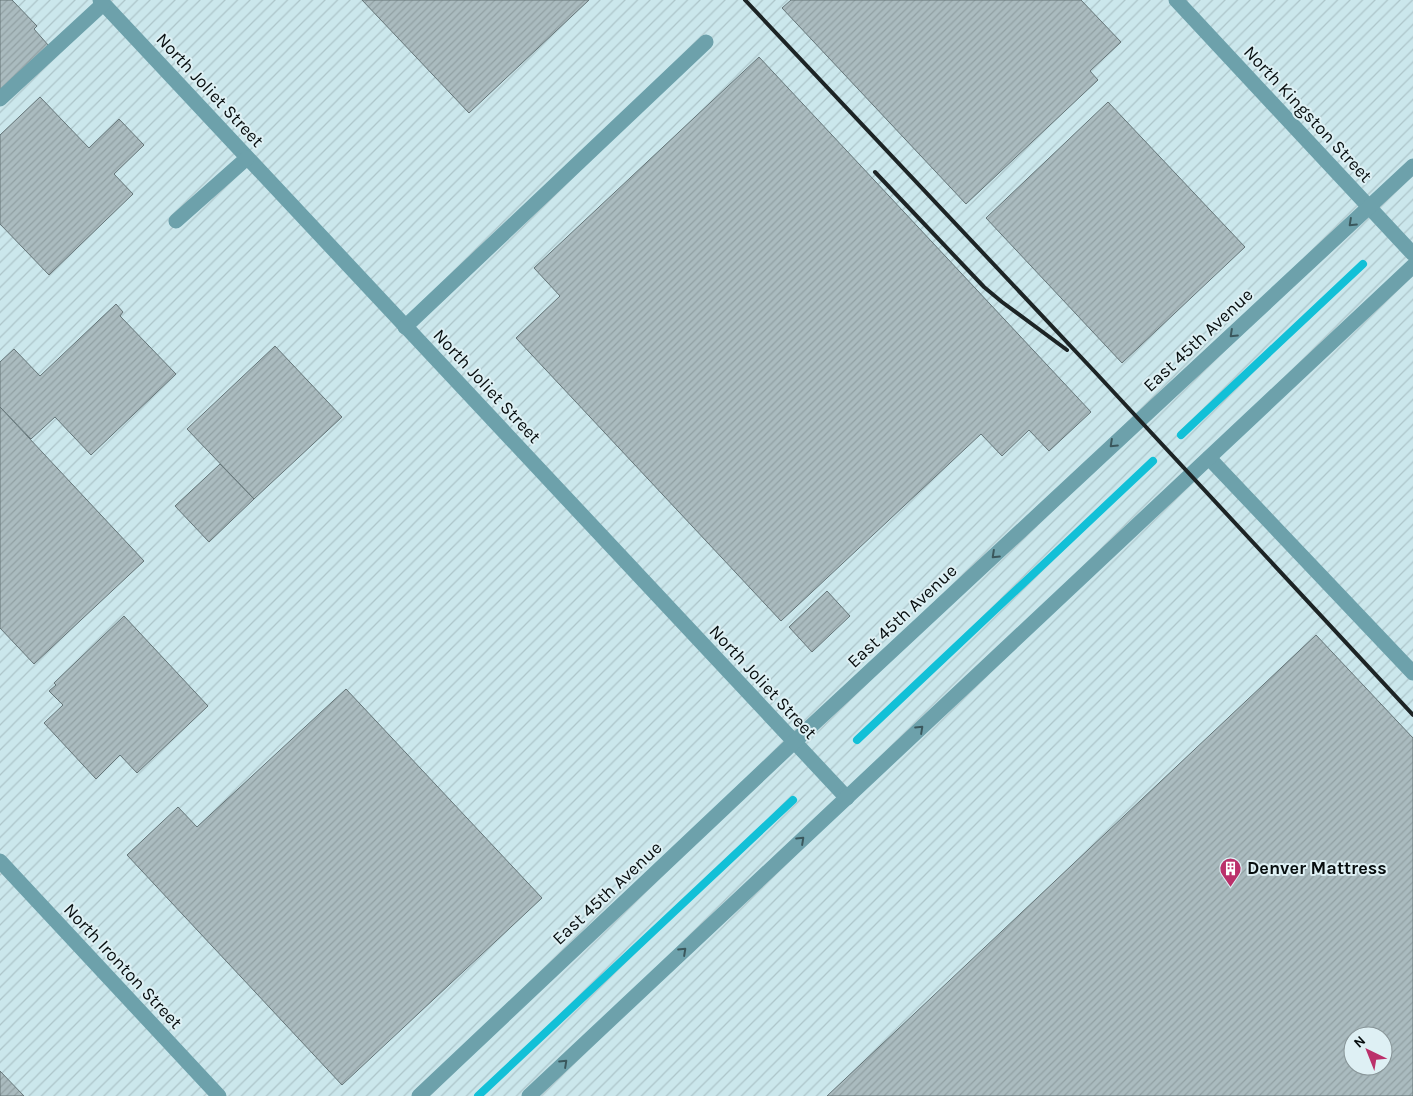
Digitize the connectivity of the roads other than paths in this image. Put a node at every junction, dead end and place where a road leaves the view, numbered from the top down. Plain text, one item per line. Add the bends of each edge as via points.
1 (1176, 0) edge
2 (102, 2) edge
3 (706, 42) dead end
4 (0, 99) edge
5 (247, 158) junction
6 (1413, 166) edge
7 (1369, 207) junction
8 (176, 221) dead end
9 (1413, 254) edge
10 (1413, 266) edge
11 (405, 327) junction
12 (1209, 458) junction
13 (1413, 673) edge
14 (794, 742) junction
15 (846, 798) junction
16 (0, 861) edge
17 (219, 1096) edge
18 (420, 1096) edge
19 (529, 1096) edge

1 - 7 street, North Kingston Street
2 - 4 street
2 - 5 street, North Joliet Street
3 - 11 street
5 - 8 street
5 - 11 street, North Joliet Street
6 - 7 street, East 45th Avenue
7 - 9 street, North Kingston Street
7 -> 14 street, East 45th Avenue
10 - 12 street
11 - 14 street, North Joliet Street
12 - 13 street
15 -> 12 street
14 - 15 street, North Joliet Street
14 - 18 street, East 45th Avenue
19 -> 15 street
16 - 17 street, North Ironton Street

